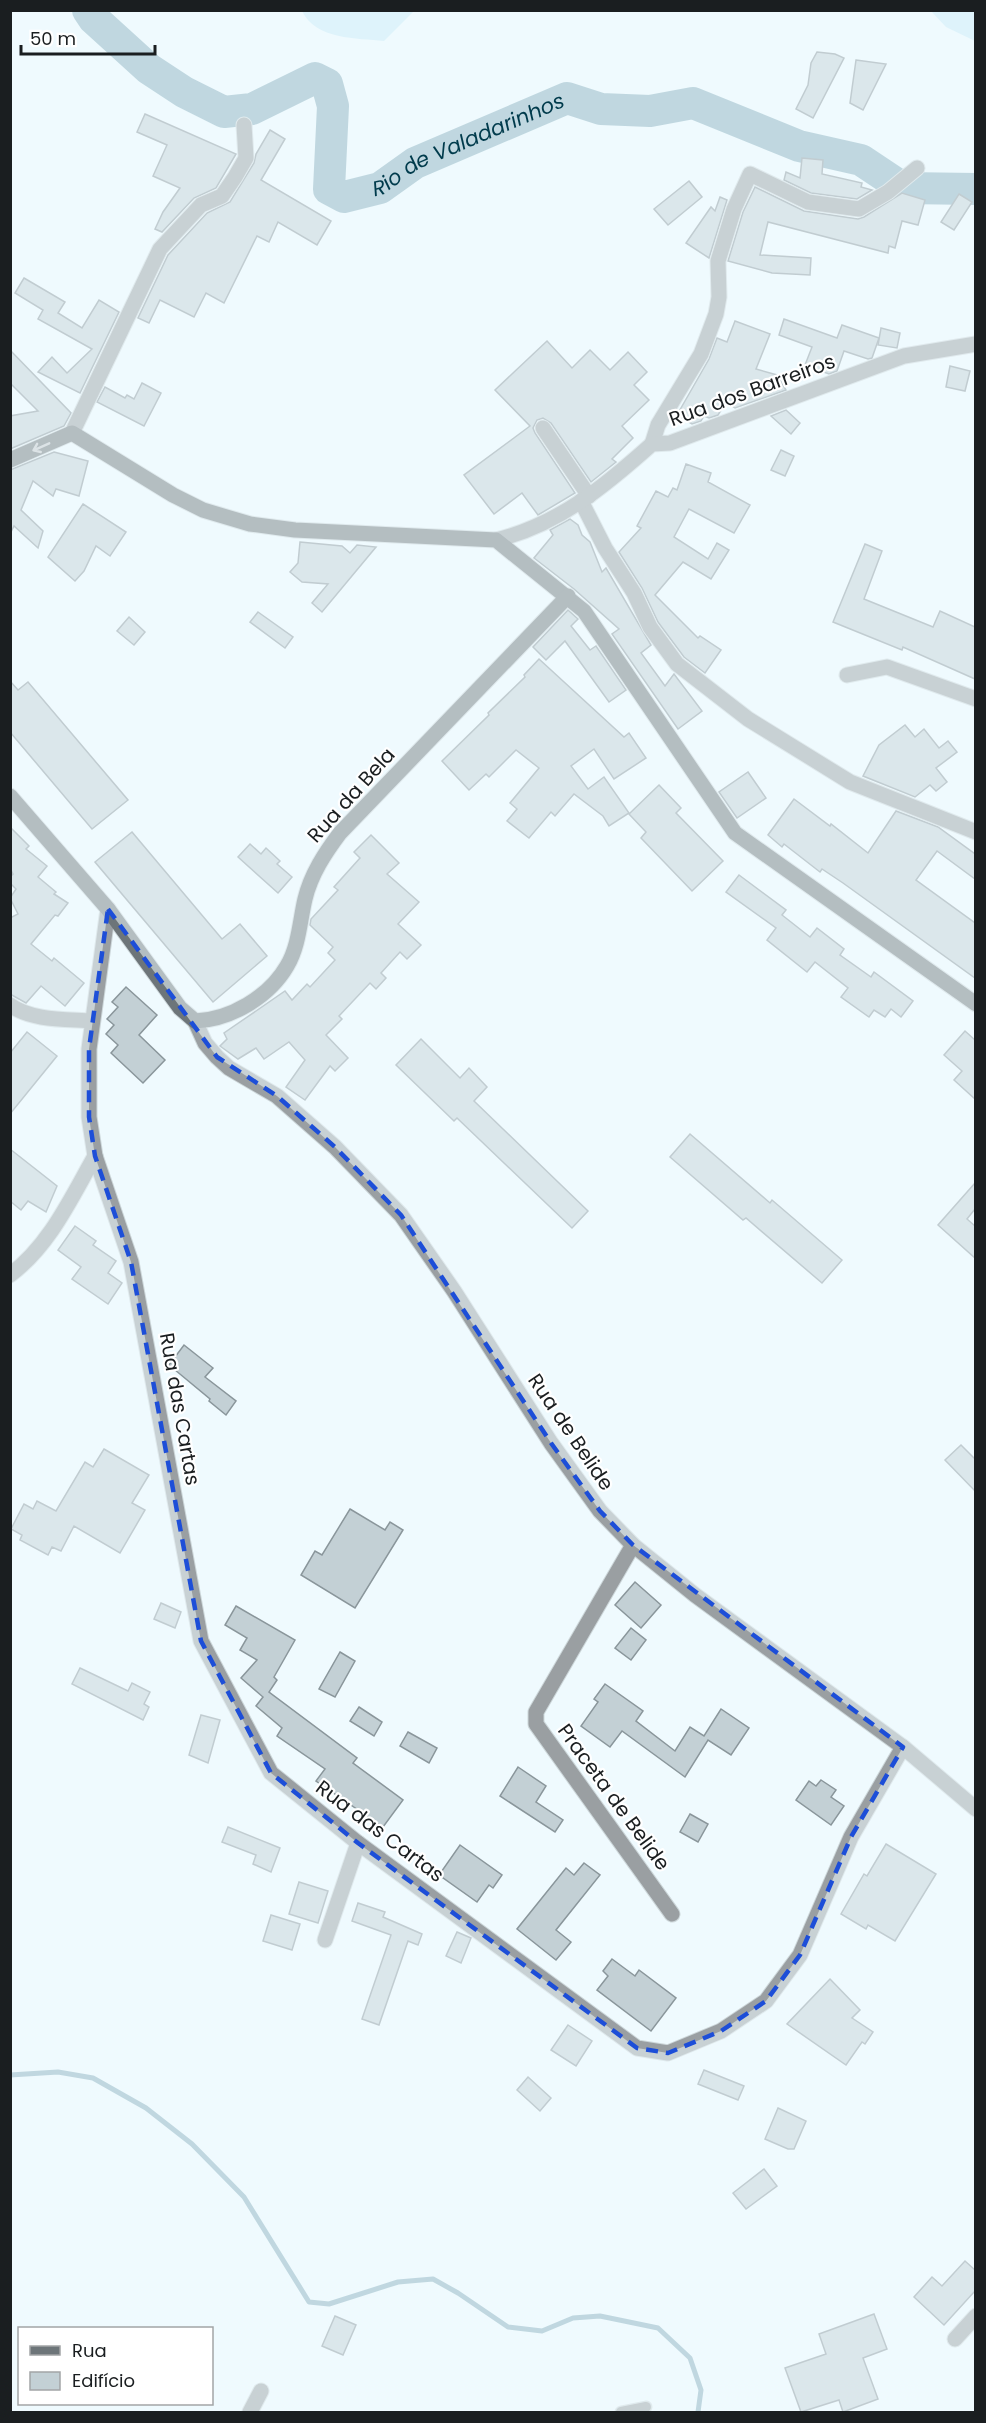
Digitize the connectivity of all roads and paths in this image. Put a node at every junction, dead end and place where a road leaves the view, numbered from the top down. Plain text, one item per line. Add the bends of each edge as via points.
1 (244, 125) dead end
2 (917, 168) dead end
3 (975, 344) edge
4 (543, 428) dead end
5 (72, 433) junction
6 (652, 444) junction
7 (10, 460) edge
8 (585, 498) junction
9 (496, 540) junction
10 (568, 596) junction
11 (847, 675) dead end
12 (975, 699) edge
13 (10, 796) edge
14 (975, 832) edge
15 (108, 909) junction
16 (975, 1004) edge
17 (12, 1009) edge
18 (92, 1020) junction
19 (195, 1021) junction
20 (95, 1156) junction
21 (10, 1275) edge
22 (633, 1545) junction
23 (903, 1747) junction
24 (975, 1809) edge
25 (358, 1843) junction
26 (672, 1914) dead end
27 (325, 1940) dead end
28 (975, 2316) edge
29 (955, 2339) dead end
30 (261, 2391) dead end
31 (646, 2406) dead end
32 (250, 2412) edge
33 (621, 2412) edge

1 - 5 street via 246,158 222,196 201,205 160,249
2 - 6 street via 859,209 808,202 750,174 717,261 716,314 701,354 658,425
3 - 6 street, Rua dos Barreiros via 904,356 670,443
4 - 8 street
5 -> 7 main road
5 - 9 main road via 173,495 203,510 250,524 295,530
6 - 8 street, Rua dos Barreiros
8 - 9 street, Rua dos Barreiros via 546,523
8 - 14 street via 605,548 650,627 677,663 748,719 850,782
9 - 10 main road
10 - 16 main road via 597,626 735,833
10 - 19 main road, Rua da Bela via 340,833 316,868 288,965 272,984 230,1014
11 - 12 street via 887,667
13 - 15 main road
15 - 18 street, Rua das Cartas
15 - 19 main road via 180,1008
17 - 18 street via 44,1017
18 - 20 street, Rua das Cartas via 89,1117
19 - 22 street, Rua de Belide via 217,1058 277,1096 335,1147 400,1215 454,1291 551,1443 600,1511
20 - 21 street via 50,1234 22,1267
20 - 25 street, Rua das Cartas via 131,1262 201,1641 271,1773
22 - 23 street, Rua de Belide via 694,1595
22 - 26 street, Praceta de Belide via 536,1712 536,1724
23 - 24 street, Rua de Belide
23 - 25 street, Rua das Cartas via 851,1837 800,1954 766,2001 721,2031 668,2053 637,2048
25 - 27 street
28 - 29 street
30 - 32 street
31 - 33 lane

